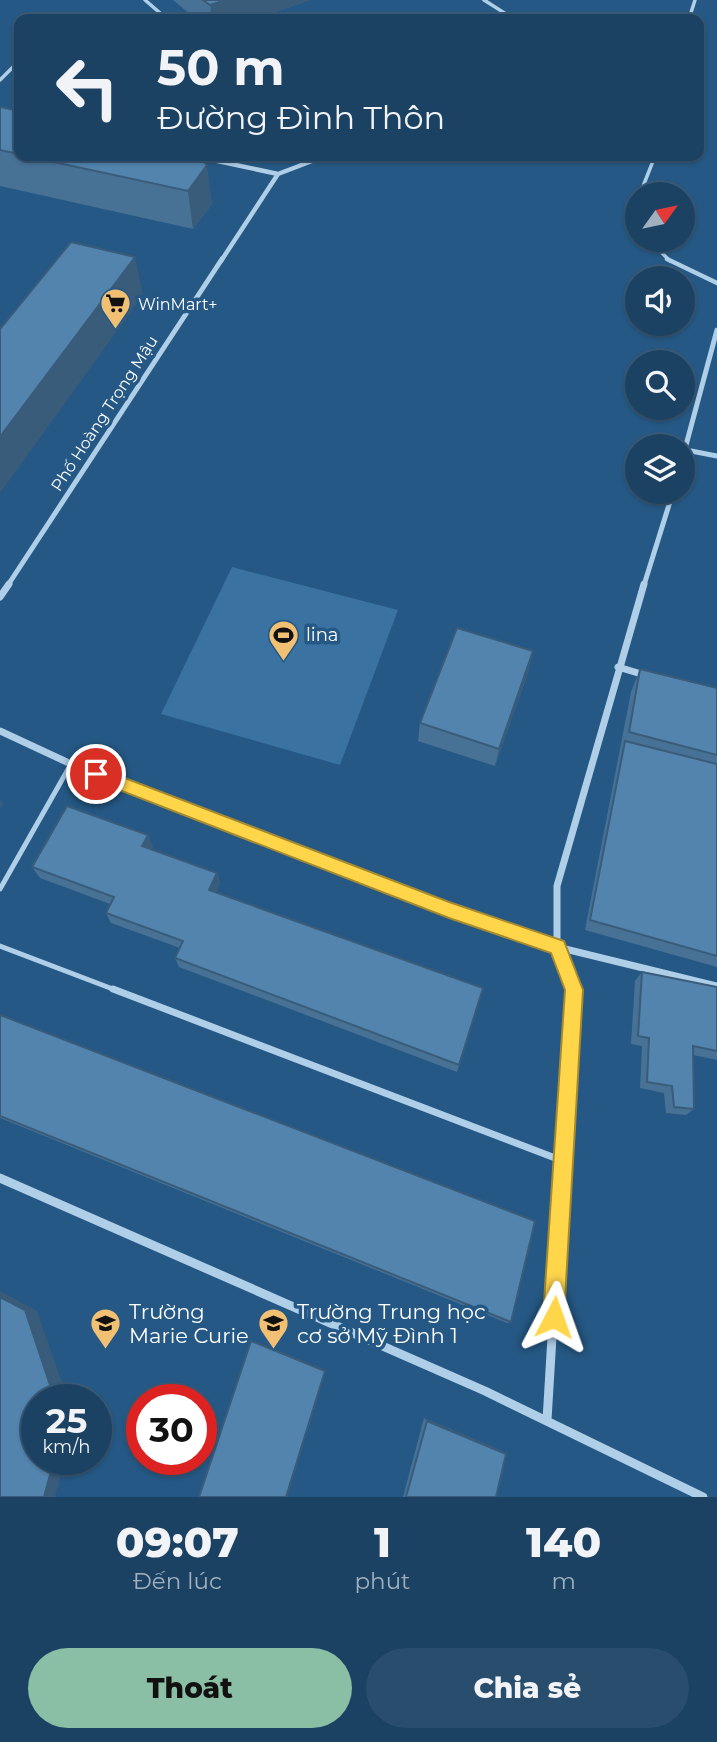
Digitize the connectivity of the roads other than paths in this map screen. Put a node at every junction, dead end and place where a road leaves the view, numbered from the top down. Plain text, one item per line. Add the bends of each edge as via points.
1 (145, 0) edge
2 (484, 0) edge
3 (161, 14) edge
4 (506, 14) edge
5 (14, 66) edge
6 (0, 80) edge
7 (217, 161) edge
8 (312, 161) edge
9 (653, 161) edge
10 (278, 174) junction
11 (645, 182) edge
12 (656, 252) edge
13 (717, 283) edge
14 (717, 330) edge
15 (690, 434) edge
16 (695, 452) edge
17 (717, 456) edge
18 (669, 504) edge
19 (0, 597) edge
20 (618, 667) junction
21 (655, 678) edge
22 (0, 731) edge
23 (71, 764) junction
24 (0, 889) edge
25 (0, 946) edge
26 (557, 947) junction
27 (717, 986) edge
28 (564, 1161) junction
29 (0, 1178) edge
30 (547, 1420) junction
31 (703, 1497) edge

1 - 3 lane
2 - 4 lane
5 - 6 lane
7 - 10 street
8 - 10 street
9 - 11 lane
10 - 19 street, Phố Hoàng Trọng Mậu
12 - 13 lane via 670,263
14 - 15 street
16 - 17 street
18 - 20 street
20 - 21 street
20 - 26 street via 557,886
22 - 23 street
23 - 24 lane
23 - 26 street
25 - 28 lane
26 - 27 street
26 - 28 street via 574,990
28 - 30 street
29 - 30 street
30 - 31 street

